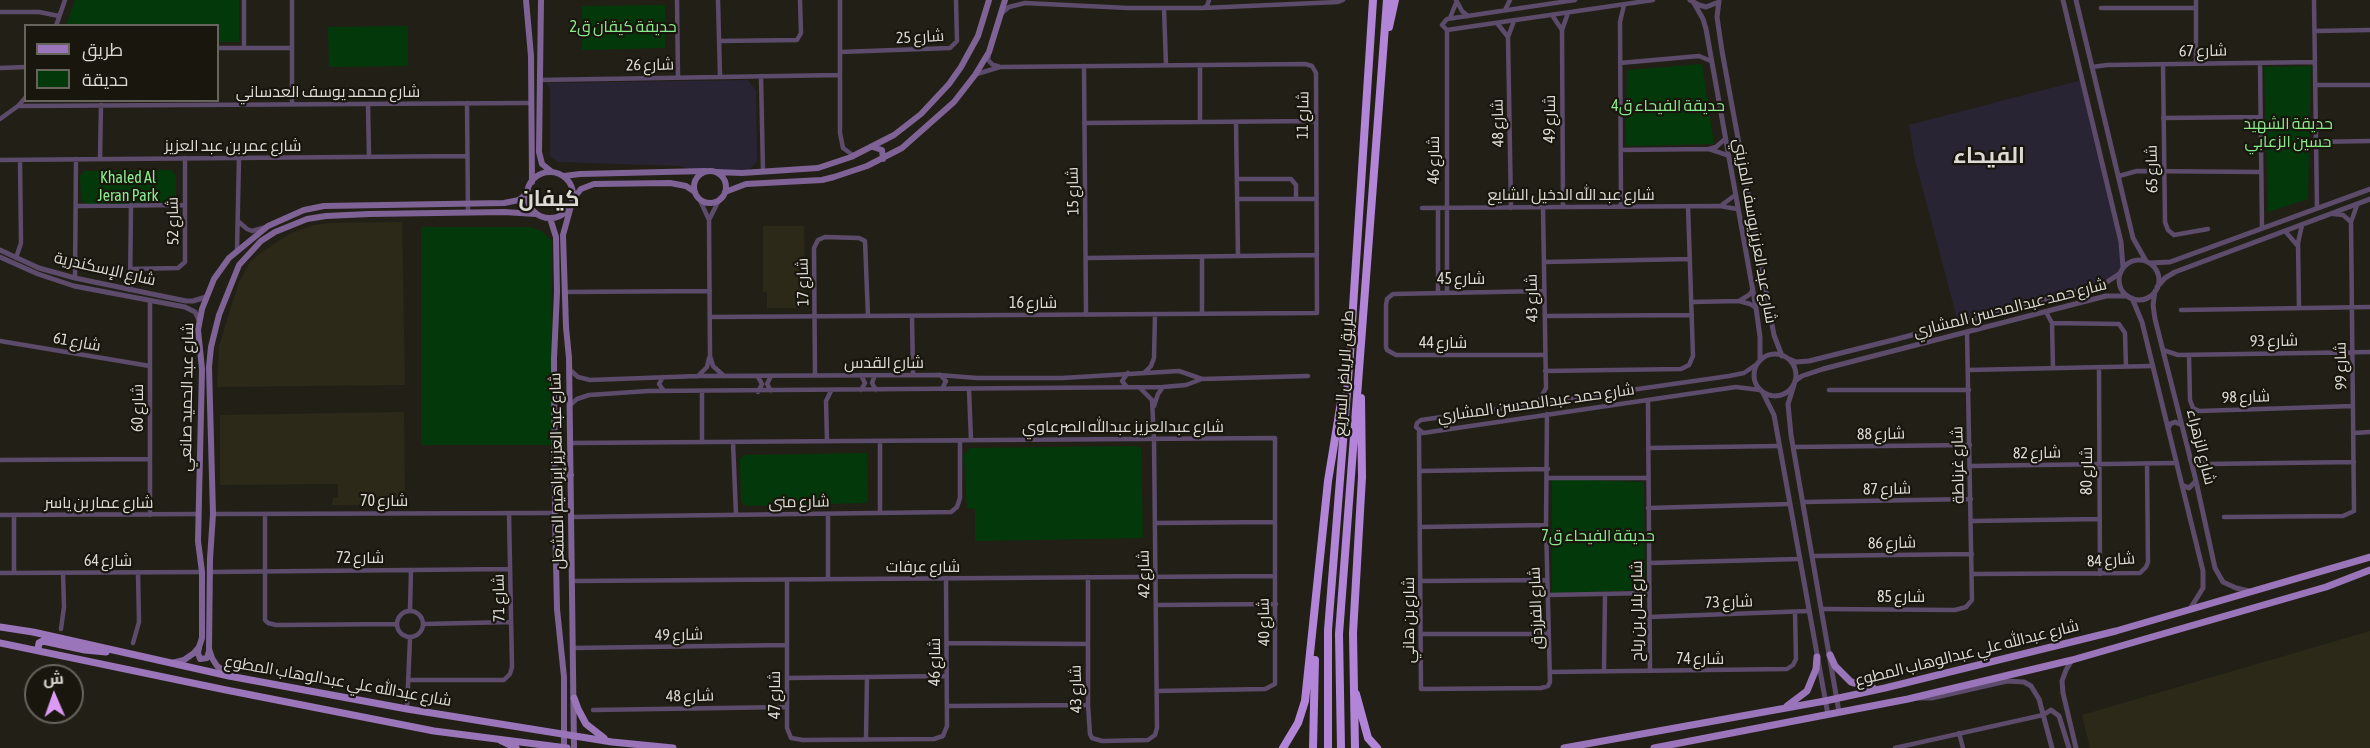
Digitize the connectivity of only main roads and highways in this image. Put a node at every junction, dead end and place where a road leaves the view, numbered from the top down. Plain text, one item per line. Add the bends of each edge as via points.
1 (526, 0) edge
2 (541, 0) edge
3 (989, 0) edge
4 (1005, 0) edge
5 (1366, 0) edge
6 (1373, 0) edge
7 (1387, 0) edge
8 (1395, 0) edge
9 (985, 20) junction
10 (998, 25) junction
11 (528, 34) junction
12 (541, 34) junction
13 (978, 36) junction
14 (993, 41) junction
15 (1369, 46) junction
16 (1383, 54) junction
17 (949, 84) junction
18 (962, 92) junction
19 (873, 147) junction
20 (882, 159) junction
21 (705, 171) junction
22 (552, 172) junction
23 (716, 172) junction
24 (564, 176) junction
25 (532, 182) junction
26 (695, 192) junction
27 (725, 192) junction
28 (527, 193) junction
29 (572, 203) junction
30 (536, 214) junction
31 (550, 218) junction
32 (214, 279) junction
33 (230, 285) junction
34 (199, 337) junction
35 (213, 338) junction
36 (1350, 354) junction
37 (569, 358) junction
38 (554, 359) junction
39 (1359, 368) junction
40 (570, 475) junction
41 (555, 476) junction
42 (198, 489) junction
43 (213, 489) junction
44 (571, 492) junction
45 (555, 493) junction
46 (198, 541) junction
47 (212, 541) junction
48 (2370, 557) edge
49 (2370, 570) edge
50 (2370, 576) edge
51 (2326, 587) junction
52 (557, 609) junction
53 (572, 609) junction
54 (1314, 626) junction
55 (0, 627) edge
56 (0, 643) edge
57 (199, 647) junction
58 (38, 649) junction
59 (209, 649) junction
60 (117, 651) junction
61 (1830, 655) road end
62 (1817, 657) road end
63 (172, 664) junction
64 (229, 676) junction
65 (1353, 676) junction
66 (1885, 688) junction
67 (574, 698) junction
68 (1777, 710) junction
69 (565, 734) junction
70 (575, 736) junction
71 (1354, 736) junction
72 (496, 738) junction
73 (1312, 738) junction
74 (612, 742) junction
75 (516, 748) edge
76 (565, 748) edge
77 (574, 748) edge
78 (673, 748) edge
79 (1283, 748) edge
80 (1313, 748) edge
81 (1319, 748) edge
82 (1328, 748) edge
83 (1341, 748) edge
84 (1347, 748) edge
85 (1355, 748) edge
86 (1377, 748) edge
87 (1564, 748) edge
88 (1654, 748) edge

1 - 11 main road
2 - 12 main road
3 - 9 main road
4 - 10 main road
5 - 15 highway
6 - 15 highway, طريق الرياض السريع
7 - 16 highway, طريق الرياض السريع
8 - 16 highway
9 - 10 main road via 991,28
9 - 13 main road
10 - 14 main road
11 - 12 main road via 535,38
11 - 25 main road
12 - 22 main road via 539,152 542,164
13 - 14 main road via 989,34
13 - 17 main road
14 - 18 main road
15 - 36 highway, طريق الرياض السريع
16 - 39 highway, طريق الرياض السريع
17 - 18 main road via 952,93
17 - 19 main road via 903,128
18 - 20 main road via 912,141
19 - 20 main road via 882,150
19 - 23 main road via 838,162 804,170
20 - 27 main road via 822,180 746,184
21 - 23 main road
21 - 24 main road
21 - 26 main road via 696,179
22 - 24 main road
22 - 25 main road
23 - 27 main road via 724,180
24 - 29 main road via 572,187
25 - 28 main road
26 - 27 main road via 710,202
26 - 29 main road via 670,183 594,184 581,189
28 - 30 main road
28 - 32 main road, شارع عبد الحميد صانعي via 511,202 324,206 304,210 268,226 237,250
29 - 31 main road via 562,215
29 - 37 main road, شارع عبد العزيز إبراهيم المشعل via 563,235
30 - 31 main road
30 - 33 main road, شارع عبد الحميد صانعي via 345,214 308,219 261,241 238,265
31 - 38 main road, شارع عبد العزيز إبراهيم المشعل via 556,237
32 - 33 main road via 226,276
32 - 34 main road, شارع عبد الحميد صانعي via 200,320
33 - 35 main road, شارع عبد الحميد صانعي
34 - 35 main road via 206,343
34 - 42 main road, شارع عبد الحميد صانعي via 202,369
35 - 43 main road, شارع عبد الحميد صانعي via 209,379
36 - 54 highway via 1328,481
36 - 82 highway, طريق الرياض السريع via 1328,630
37 - 38 main road via 561,354
37 - 40 main road, شارع عبد العزيز إبراهيم المشعل
38 - 41 main road, شارع عبد العزيز إبراهيم المشعل
39 - 65 highway via 1362,477
39 - 83 highway, طريق الرياض السريع via 1339,634
40 - 41 main road via 563,480
40 - 44 main road, شارع عبد العزيز إبراهيم المشعل
41 - 45 main road, شارع عبد العزيز إبراهيم المشعل
42 - 43 main road via 205,484
42 - 46 main road, شارع عبد الحميد صانعي
43 - 47 main road, شارع عبد الحميد صانعي
44 - 45 main road via 562,487
44 - 53 main road, شارع عبد العزيز إبراهيم المشعل
45 - 52 main road, شارع عبد العزيز إبراهيم المشعل
46 - 47 main road via 206,547
46 - 57 main road, شارع عبد الحميد صانعي via 202,572
47 - 59 main road, شارع عبد الحميد صانعي
48 - 66 main road, شارع عبدالله علي عبدالوهاب المطوع via 2115,631
49 - 51 main road, شارع عبدالله علي عبدالوهاب المطوع
50 - 51 main road
51 - 88 main road, شارع عبدالله علي عبدالوهاب المطوع via 2072,660 1908,699
52 - 53 main road via 565,614
52 - 69 main road, شارع عبد العزيز إبراهيم المشعل
53 - 67 main road, شارع عبد العزيز إبراهيم المشعل
54 - 73 highway
54 - 79 highway via 1305,701
55 - 60 main road, شارع عبدالله علي عبدالوهاب المطوع
56 - 58 main road, شارع عبدالله علي عبدالوهاب المطوع
57 - 59 main road via 200,659 207,658
57 - 63 main road via 184,660
58 - 60 main road via 43,641 91,651
58 - 72 main road, شارع عبدالله علي عبدالوهاب المطوع via 434,731
59 - 64 main road via 217,666
60 - 63 main road, شارع عبدالله علي عبدالوهاب المطوع
61 - 66 main road via 1851,682
62 - 68 main road via 1806,691
63 - 64 main road, شارع عبدالله علي عبدالوهاب المطوع
64 - 69 main road, شارع عبدالله علي عبدالوهاب المطوع
65 - 71 highway
65 - 86 highway via 1363,724
66 - 68 main road, شارع عبدالله علي عبدالوهاب المطوع
67 - 70 main road, شارع عبد العزيز إبراهيم المشعل
67 - 74 main road via 586,724
68 - 87 main road, شارع عبدالله علي عبدالوهاب المطوع
69 - 70 main road, شارع عبدالله علي عبدالوهاب المطوع
69 - 76 main road, شارع عبد العزيز إبراهيم المشعل
70 - 74 main road, شارع عبدالله علي عبدالوهاب المطوع
70 - 77 main road, شارع عبد العزيز إبراهيم المشعل
71 - 84 highway
71 - 85 highway
72 - 75 main road
72 - 76 main road, شارع عبدالله علي عبدالوهاب المطوع
73 - 80 highway
73 - 81 highway
74 - 78 main road, شارع عبدالله علي عبدالوهاب المطوع

